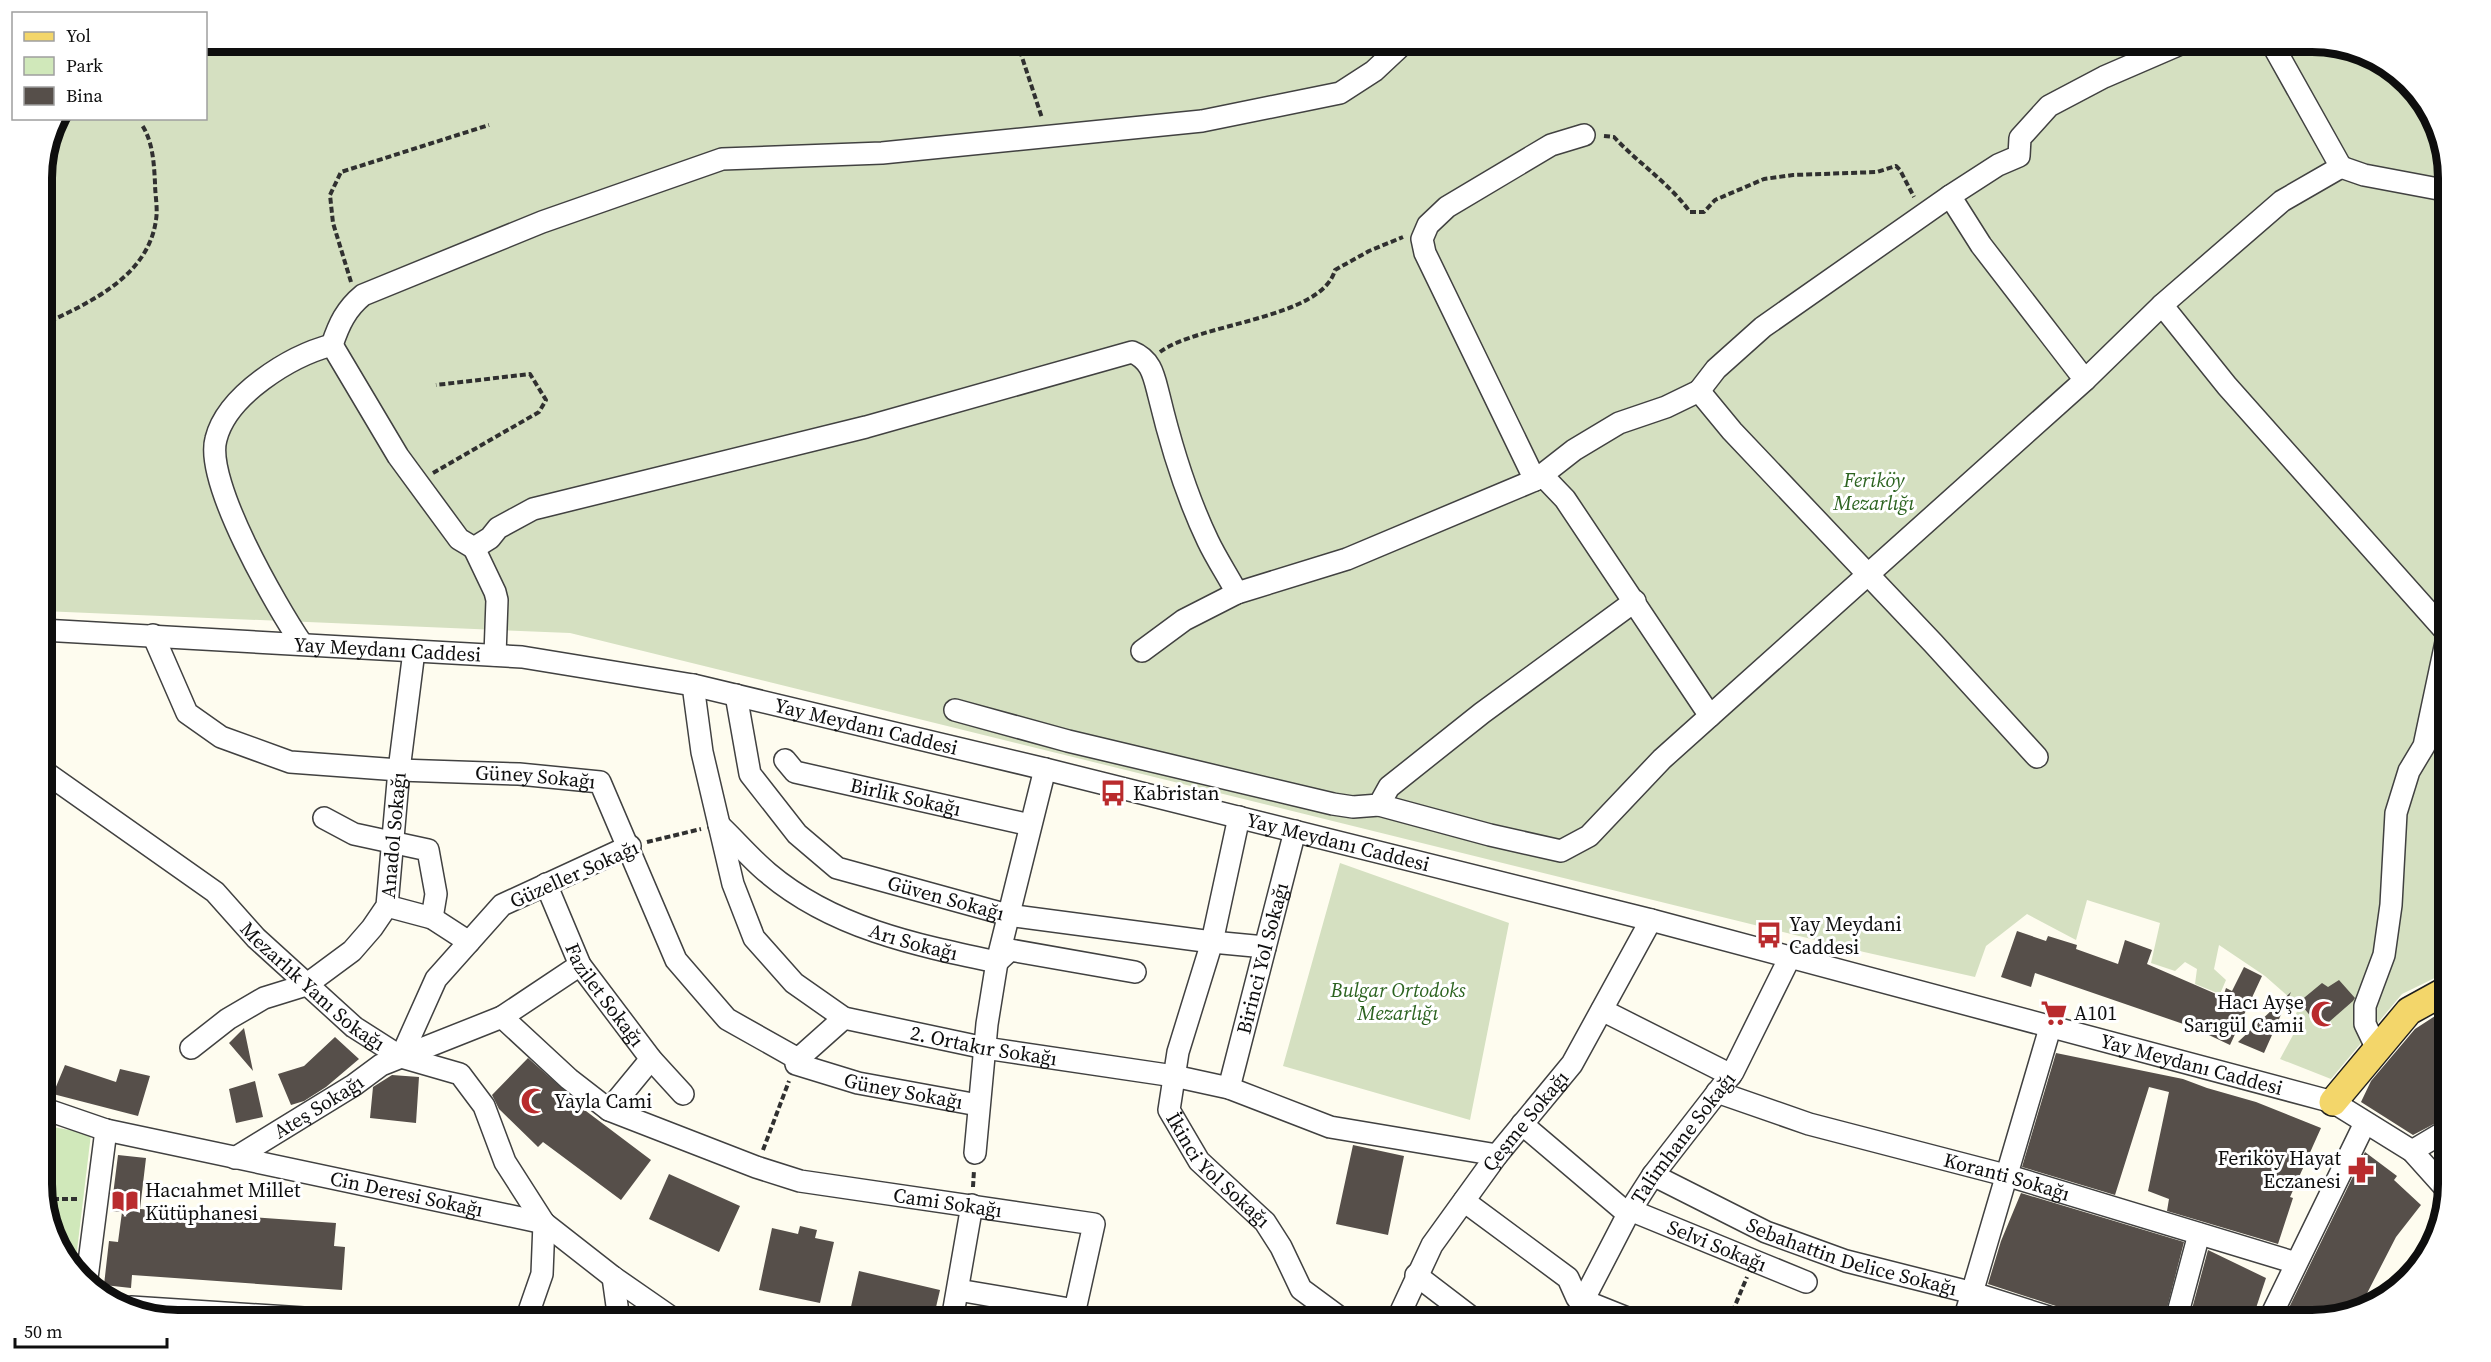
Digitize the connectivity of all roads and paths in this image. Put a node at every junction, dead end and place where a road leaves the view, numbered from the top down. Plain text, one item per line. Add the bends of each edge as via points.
1 (1020, 52) edge
2 (1394, 52) edge
3 (2162, 52) edge
4 (2277, 52) edge
5 (142, 125) dead end
6 (489, 125) dead end
7 (1584, 135) joint
8 (1047, 136) junction
9 (2341, 167) junction
10 (2438, 189) edge
11 (1950, 196) junction
12 (1922, 214) junction
13 (1425, 231) junction
14 (357, 300) junction
15 (2162, 305) junction
16 (53, 319) edge
17 (332, 345) junction
18 (1148, 361) junction
19 (2085, 380) junction
20 (436, 385) dead end
21 (1699, 391) junction
22 (1538, 477) junction
23 (416, 481) junction
24 (474, 548) junction
25 (1867, 575) junction
26 (1237, 593) junction
27 (1635, 601) junction
28 (2438, 620) edge
29 (53, 630) edge
30 (153, 635) junction
31 (302, 644) junction
32 (414, 651) junction
33 (1142, 651) dead end
34 (495, 655) junction
35 (2438, 679) edge
36 (693, 685) junction
37 (736, 695) junction
38 (955, 710) dead end
39 (1710, 716) junction
40 (2037, 757) dead end
41 (785, 760) dead end
42 (1045, 769) junction
43 (399, 770) junction
44 (53, 778) edge
45 (1379, 805) junction
46 (1239, 817) junction
47 (324, 818) dead end
48 (719, 825) junction
49 (1030, 825) junction
50 (1295, 831) junction
51 (393, 844) junction
52 (630, 846) junction
53 (546, 884) junction
54 (387, 906) junction
55 (1008, 915) junction
56 (432, 918) junction
57 (1651, 920) junction
58 (469, 942) junction
59 (1212, 942) junction
60 (1265, 947) junction
61 (1790, 957) junction
62 (997, 962) junction
63 (580, 965) junction
64 (1135, 972) dead end
65 (306, 985) junction
66 (2438, 995) edge
67 (1602, 1010) junction
68 (502, 1017) junction
69 (844, 1018) junction
70 (2050, 1028) junction
71 (191, 1048) dead end
72 (985, 1048) junction
73 (2377, 1049) junction
74 (401, 1056) junction
75 (651, 1059) junction
76 (796, 1064) joint
77 (1731, 1075) junction
78 (1174, 1076) junction
79 (1229, 1088) junction
80 (1717, 1092) junction
81 (682, 1094) dead end
82 (2333, 1102) junction
83 (978, 1106) junction
84 (609, 1110) junction
85 (53, 1112) edge
86 (2365, 1123) junction
87 (1522, 1124) junction
88 (106, 1130) junction
89 (2438, 1136) edge
90 (2412, 1151) junction
91 (975, 1153) joint
92 (1497, 1155) junction
93 (235, 1158) junction
94 (756, 1167) junction
95 (1653, 1175) junction
96 (2009, 1176) junction
97 (2438, 1180) edge
98 (54, 1199) edge
99 (97, 1199) junction
100 (1464, 1201) junction
101 (972, 1205) junction
102 (1629, 1212) junction
103 (544, 1223) junction
104 (2199, 1234) junction
105 (2296, 1263) junction
106 (88, 1271) edge
107 (1416, 1275) junction
108 (613, 1277) junction
109 (1806, 1282) dead end
110 (958, 1290) junction
111 (1973, 1293) junction
112 (529, 1310) edge
113 (618, 1310) edge
114 (661, 1310) edge
115 (954, 1310) edge
116 (1329, 1310) edge
117 (1401, 1310) edge
118 (1462, 1310) edge
119 (1580, 1310) edge
120 (1967, 1310) edge
121 (2027, 1310) edge
122 (2179, 1310) edge
123 (2274, 1310) edge

1 - 8 path
2 - 8 street via 1340,93 1202,121
3 - 11 street via 2049,106 2020,138 2019,156
4 - 9 street
5 - 16 path via 148,135 154,167 157,219 150,243 132,271 102,294
6 - 14 path via 341,172 330,195 333,223
7 - 12 path via 1614,136 1679,196 1690,212 1704,212 1715,200 1764,179 1877,172 1896,166
7 - 13 street via 1551,145 1502,173 1447,207
8 - 14 street via 882,153 722,159 542,222
9 - 10 street
9 - 15 street via 2282,201
11 - 12 street
11 - 19 street via 1981,245
12 - 21 street via 1763,327 1716,369
13 - 18 path via 1369,251 1335,270 1332,281 1300,304 1167,346
13 - 22 street via 1425,253
14 - 17 street via 349,307
15 - 19 street
15 - 28 street via 2227,386
17 - 23 street
17 - 31 street via 313,350 261,380 227,414 215,440 220,480 242,540
18 - 24 street via 1132,352 1122,354 866,427 533,509 498,528
18 - 26 street via 1189,495 1208,541
19 - 25 street
20 - 23 path via 530,374 546,400 539,412
21 - 22 street via 1619,423
21 - 25 street
22 - 26 street via 1347,560
22 - 27 street via 1565,499
23 - 24 street via 459,539
24 - 34 street via 497,600
25 - 39 street
25 - 40 street
26 - 33 street via 1184,620
27 - 39 street
27 - 45 street via 1482,712 1389,787
29 - 30 street, Yay Meydanı Caddesi
30 - 31 street, Yay Meydanı Caddesi
30 - 43 street, Güney Sokağı via 187,713 221,737 290,762
31 - 32 street, Yay Meydanı Caddesi
32 - 34 street, Yay Meydanı Caddesi
32 - 43 street, Anadol Sokağı
34 - 36 street, Yay Meydanı Caddesi
35 - 73 street via 2424,746 2409,771 2396,813 2384,955 2365,1006 2365,1024
36 - 37 street, Yay Meydanı Caddesi
36 - 48 street, 2. Ortakır Sokağı via 702,752
37 - 42 street, Yay Meydanı Caddesi
37 - 55 street, Güven Sokağı via 750,774 797,834 837,868
38 - 45 street via 1333,804
39 - 45 street via 1662,759 1589,836 1561,851
41 - 49 street, Birlik Sokağı via 795,772
42 - 46 street, Yay Meydanı Caddesi
42 - 49 street
43 - 51 street, Anadol Sokağı
43 - 52 street, Güney Sokağı via 519,774 600,782
44 - 65 street, Mezarlık Yanı Sokağı via 214,892
46 - 50 street, Yay Meydanı Caddesi
46 - 59 street, İkinci Yol Sokağı
47 - 51 street via 354,834
48 - 52 path, Güzeller Sokağı
48 - 62 street, Arı Sokağı via 769,874 827,913 875,932
48 - 69 street, 2. Ortakır Sokağı via 733,884 754,938 794,983
49 - 55 street
50 - 57 street, Yay Meydanı Caddesi
50 - 60 street, Birinci Yol Sokağı
51 - 54 street, Anadol Sokağı
51 - 56 street via 428,850 436,894
52 - 53 street, Güzeller Sokağı
52 - 69 street, Güney Sokağı via 676,960 727,1019 798,1059
53 - 58 street, Güzeller Sokağı via 502,905
53 - 63 street, Fazilet Sokağı
54 - 56 street
54 - 65 street, Anadol Sokağı via 352,951
55 - 59 street, Güven Sokağı
55 - 62 street
56 - 58 street
57 - 61 street, Yay Meydanı Caddesi
57 - 67 street, Çeşme Sokağı
58 - 74 street, Güzeller Sokağı via 436,979
59 - 60 street, Güven Sokağı
59 - 78 street, İkinci Yol Sokağı
60 - 79 street, Birinci Yol Sokağı
61 - 70 street, Yay Meydanı Caddesi
61 - 77 street, Talimhane Sokağı
62 - 64 street via 1010,950
62 - 72 street
63 - 68 street
63 - 75 street, Fazilet Sokağı
65 - 71 street, Anadol Sokağı via 264,998 228,1019
65 - 74 street, Mezarlık Yanı Sokağı via 354,1027
66 - 73 main road via 2409,1011
67 - 77 street
67 - 87 street, Çeşme Sokağı via 1572,1064
68 - 74 street
68 - 84 street, Cami Sokağı
69 - 72 street, 2. Ortakır Sokağı
70 - 82 street, Yay Meydanı Caddesi
70 - 96 street
72 - 78 street, 2. Ortakır Sokağı
72 - 83 street
73 - 82 main road
74 - 93 street, Ateş Sokağı
74 - 103 street, Mezarlık Yanı Sokağı via 460,1074 484,1106 505,1162
75 - 81 street, Fazilet Sokağı
75 - 84 street
76 - 83 street, Güney Sokağı via 858,1083
76 - 94 path
77 - 80 street, Talimhane Sokağı
78 - 79 street, 2. Ortakır Sokağı
78 - 116 street, İkinci Yol Sokağı via 1169,1110 1200,1161 1265,1222 1301,1289
79 - 92 street, 2. Ortakır Sokağı via 1330,1127
80 - 95 street, Talimhane Sokağı
80 - 96 street, Koranti Sokağı via 1809,1124
82 - 86 street, Yay Meydanı Caddesi
83 - 91 street
84 - 94 street, Cami Sokağı
85 - 88 street, Cin Deresi Sokağı
86 - 90 street, Yay Meydanı Caddesi
86 - 105 street
87 - 92 street, Çeşme Sokağı
87 - 102 street, Selvi Sokağı
88 - 93 street, Cin Deresi Sokağı
88 - 99 street
89 - 90 street
90 - 97 street, Yay Meydanı Caddesi
91 - 101 path
92 - 100 street, Çeşme Sokağı
93 - 103 street, Cin Deresi Sokağı
94 - 101 street, Cami Sokağı via 800,1181
95 - 102 street, Talimhane Sokağı
95 - 111 street, Sebahattin Delice Sokağı via 1766,1232 1846,1261
96 - 104 street, Koranti Sokağı
96 - 111 street
98 - 99 path
99 - 106 street
100 - 107 street, Çeşme Sokağı
100 - 119 street via 1568,1278
101 - 110 street
101 - 110 street, Cami Sokağı via 1094,1224 1075,1310
102 - 109 street, Selvi Sokağı
102 - 119 street, Talimhane Sokağı
103 - 108 street, Cin Deresi Sokağı
103 - 112 street via 542,1274
104 - 105 street, Koranti Sokağı
104 - 122 street
105 - 123 street
107 - 117 street, Çeşme Sokağı
107 - 118 street
108 - 113 street
108 - 114 street, Cin Deresi Sokağı
110 - 115 street
111 - 120 street
111 - 121 street, Sebahattin Delice Sokağı

